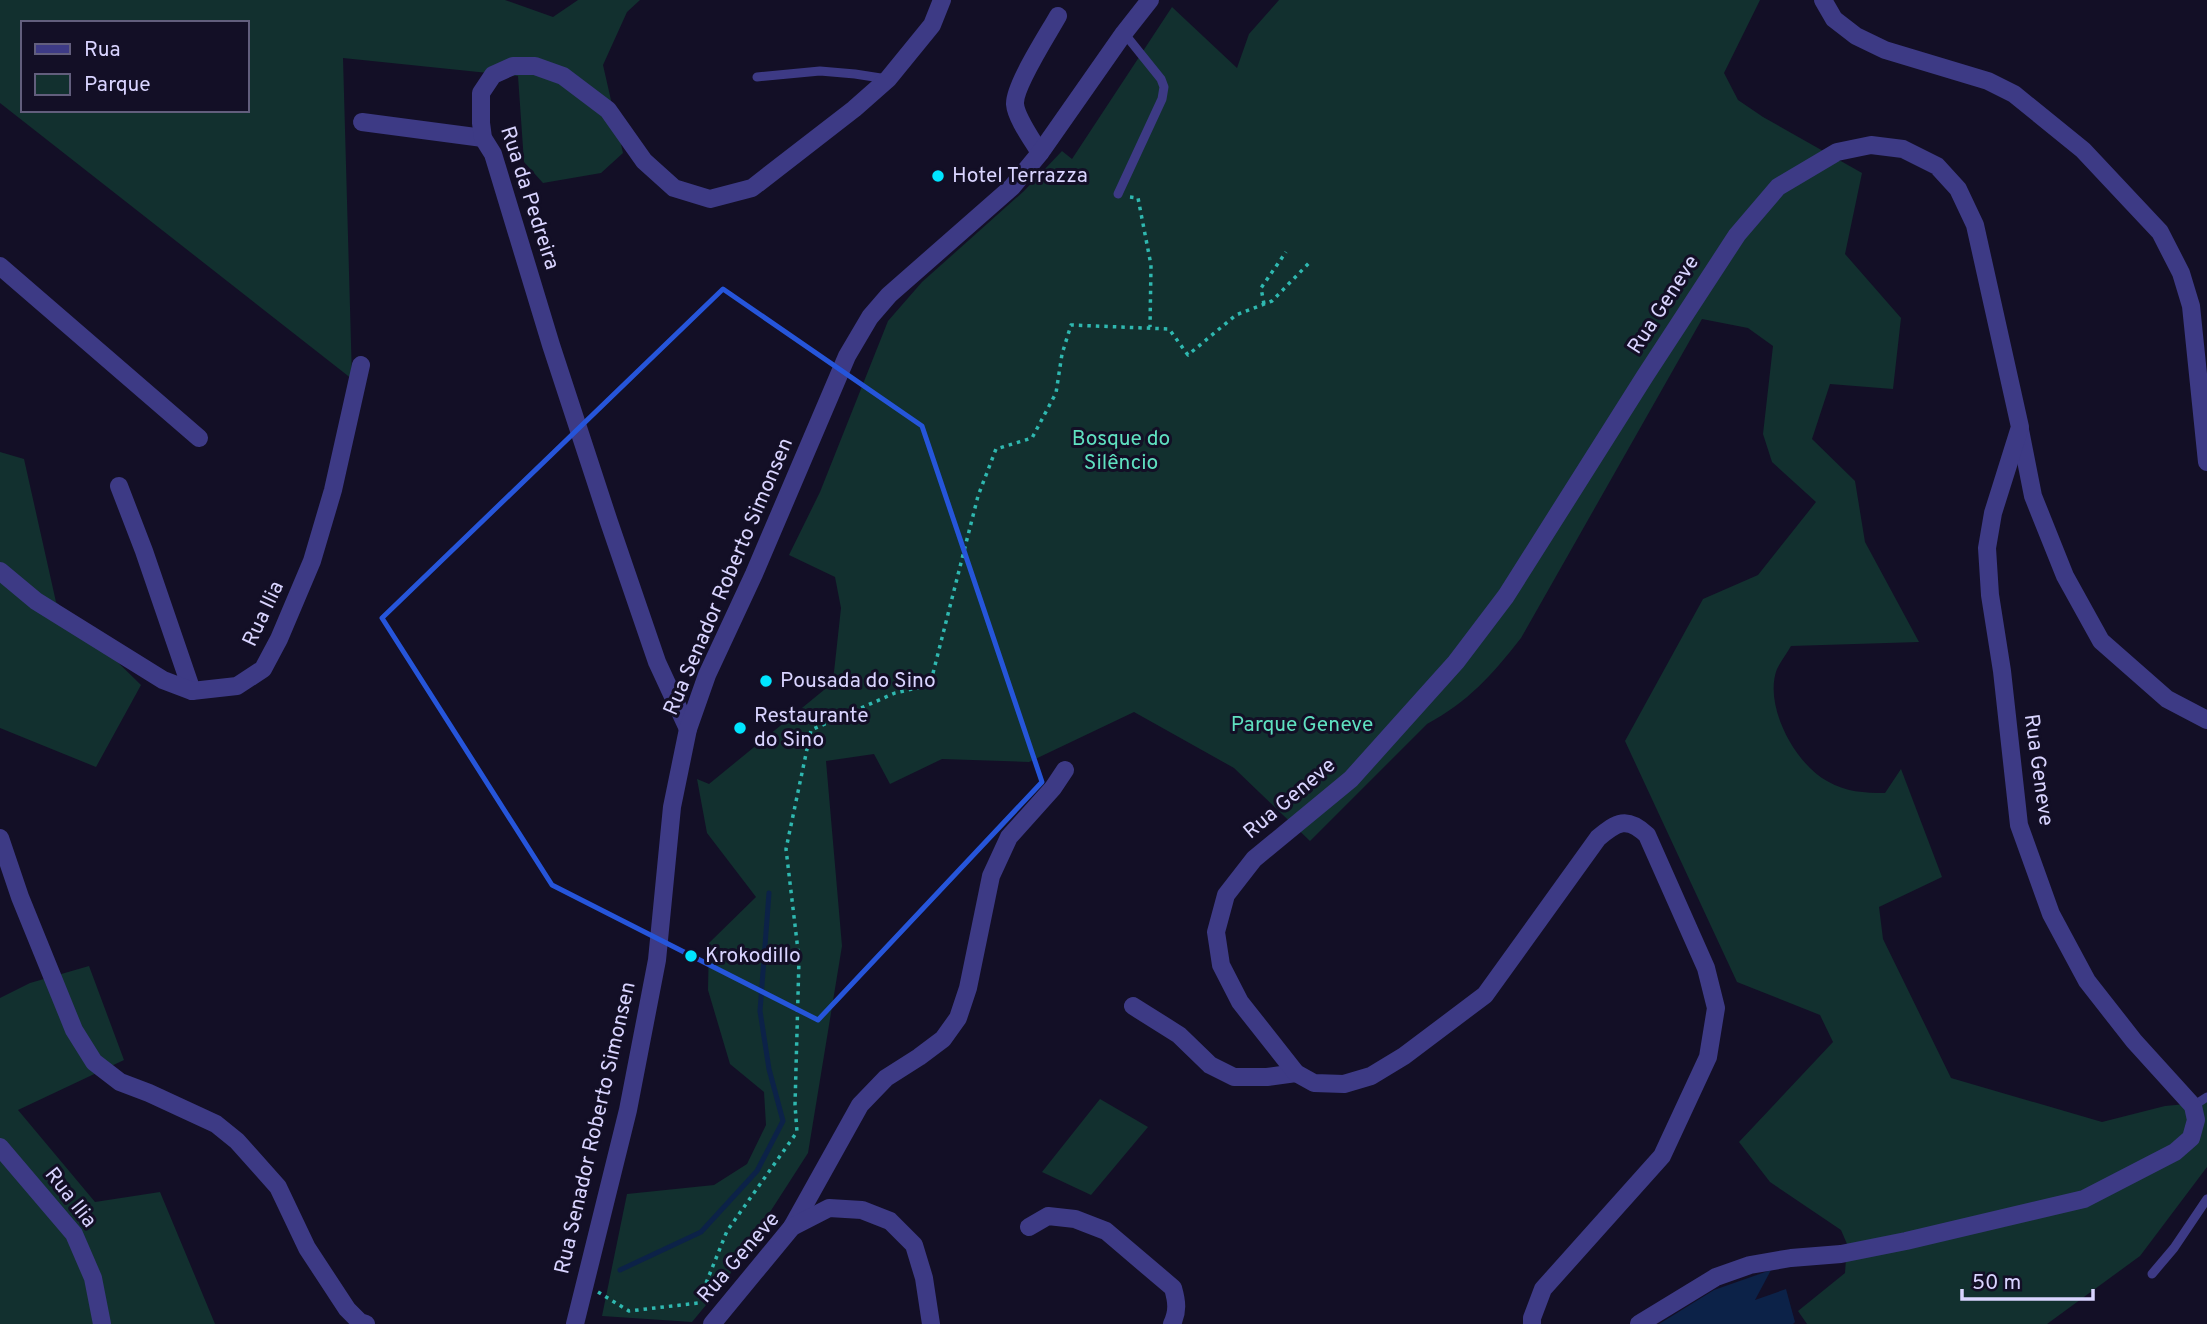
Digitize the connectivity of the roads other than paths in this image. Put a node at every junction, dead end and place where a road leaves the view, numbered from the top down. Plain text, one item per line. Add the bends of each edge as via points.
1 (942, 0) edge
2 (1150, 0) edge
3 (1823, 0) edge
4 (1058, 16) dead end
5 (1124, 33) junction
6 (757, 78) dead end
7 (888, 79) junction
8 (362, 122) dead end
9 (483, 138) junction
10 (1041, 153) junction
11 (1118, 194) road end
12 (0, 266) edge
13 (361, 365) dead end
14 (2020, 427) junction
15 (199, 438) dead end
16 (2207, 462) edge
17 (118, 486) dead end
18 (0, 571) edge
19 (192, 691) junction
20 (2207, 720) edge
21 (688, 729) junction
22 (1065, 770) dead end
23 (0, 838) edge
24 (1133, 1006) dead end
25 (1296, 1073) junction
26 (2200, 1102) edge
27 (0, 1147) edge
28 (2207, 1199) edge
29 (792, 1227) junction
30 (1030, 1227) dead end
31 (2152, 1274) dead end
32 (102, 1324) edge
33 (366, 1324) edge
34 (575, 1324) edge
35 (712, 1324) edge
36 (931, 1324) edge
37 (1172, 1324) edge
38 (1532, 1324) edge
39 (1639, 1324) edge

1 - 7 street, Rua da Pedreira via 932,25
2 - 5 street, Rua Senador Roberto Simonsen
3 - 16 street via 1834,19 1856,36 2014,94 2083,150 2160,232 2181,273 2191,306
4 - 10 street via 1021,83 1015,104
5 - 10 street, Rua Senador Roberto Simonsen
5 - 11 lane via 1164,87
6 - 7 lane via 820,71
7 - 9 street, Rua da Pedreira via 752,188 709,199 674,188 644,162 608,110 563,76 536,65 513,66 494,75 481,93
8 - 9 street
9 - 21 street, Rua da Pedreira via 493,154 657,662
10 - 21 street, Rua Senador Roberto Simonsen via 1012,187 870,317 847,356 707,675
12 - 15 street
13 - 19 street, Rua Ilia via 312,561 274,649 263,669 237,686
14 - 20 street via 2033,496 2064,576 2101,641 2167,699
14 - 25 street, Rua Geneve via 1975,225 1958,189 1937,166 1903,149 1871,145 1837,152 1778,187 1737,235 1506,596 1456,662 1351,779 1254,859 1226,895 1216,932 1221,965 1240,1002
14 - 26 street, Rua Geneve via 1987,548 2019,825 2051,914 2087,981 2134,1041
17 - 19 street
18 - 19 street, Rua Ilia via 36,601 163,680
21 - 34 street, Rua Senador Roberto Simonsen via 672,807 657,960 628,1110
22 - 29 street via 1009,837 991,876 958,1018 943,1039 886,1078 860,1105
23 - 33 street via 74,1030 94,1062 120,1082 216,1124 237,1141 278,1187 306,1248 347,1309
24 - 25 street via 1180,1035 1210,1065 1234,1077
25 - 38 street via 1314,1083 1344,1084 1371,1076 1404,1056 1485,995 1598,838 1623,822 1647,835 1706,968 1716,1008 1709,1058 1662,1156 1543,1289
26 - 39 street, Rua Geneve via 2191,1138 2175,1152 2084,1199 1906,1241 1750,1265 1716,1277
27 - 32 street, Rua Ilia via 74,1234 93,1278
28 - 31 lane
29 - 35 street, Rua Geneve
29 - 36 street, Rua Geneve via 829,1208 862,1210 890,1221 914,1245 925,1278
30 - 37 street via 1048,1216 1075,1219 1106,1231 1173,1288 1177,1302

